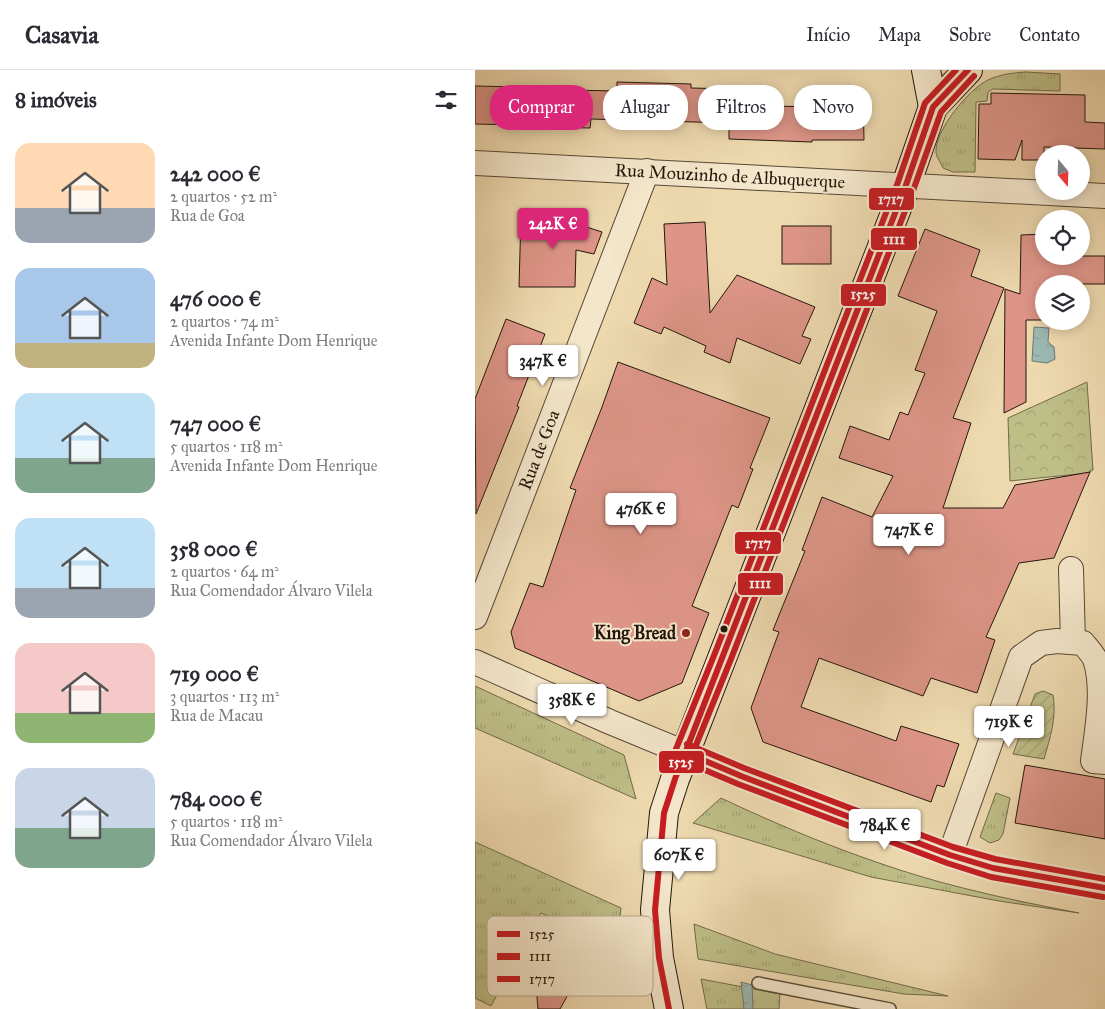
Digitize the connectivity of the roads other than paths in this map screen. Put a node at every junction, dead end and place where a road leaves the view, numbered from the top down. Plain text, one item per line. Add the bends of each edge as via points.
1 (926, 70) edge
2 (968, 70) edge
3 (933, 107) junction
4 (475, 163) edge
5 (647, 171) junction
6 (906, 185) junction
7 (1105, 196) edge
8 (1071, 569) dead end
9 (475, 617) edge
10 (1073, 642) junction
11 (475, 662) edge
12 (684, 752) junction
13 (1105, 762) edge
14 (950, 855) junction
15 (1105, 888) edge
16 (758, 983) dead end
17 (669, 1009) edge
18 (890, 1009) edge

1 - 3 street
2 - 3 street
3 - 6 street
4 - 5 street, Rua Mouzinho de Albuquerque
5 - 6 street, Rua Mouzinho de Albuquerque
5 - 9 street, Rua de Goa
6 - 7 street, Rua Mouzinho de Albuquerque
6 - 12 street
8 - 10 street
10 - 13 street via 1083,643 1095,658 1101,680 1093,761
10 - 14 street via 1041,643 1021,656
11 - 12 street
12 - 14 street
12 - 17 street via 665,813 655,910 659,958
14 - 15 street via 993,868
16 - 18 lane

